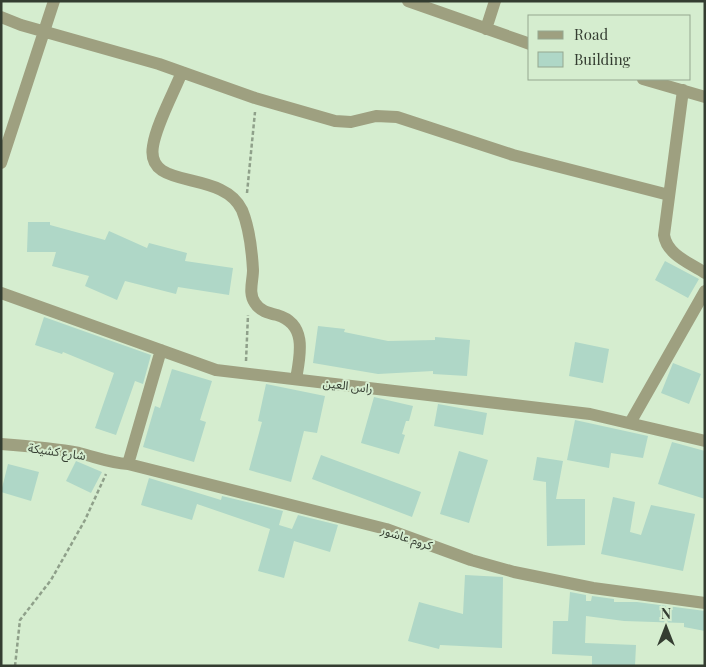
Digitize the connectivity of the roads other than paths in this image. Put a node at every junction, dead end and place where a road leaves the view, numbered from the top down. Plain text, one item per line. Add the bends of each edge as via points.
1 (54, 1) edge
2 (408, 1) edge
3 (495, 1) edge
4 (1, 17) edge
5 (486, 29) junction
6 (44, 32) junction
7 (528, 43) edge
8 (182, 72) junction
9 (647, 80) edge
10 (683, 90) junction
11 (705, 97) edge
12 (1, 163) edge
13 (669, 194) junction
14 (705, 273) edge
15 (705, 291) edge
16 (1, 293) edge
17 (161, 350) junction
18 (296, 379) junction
19 (630, 423) junction
20 (705, 441) edge
21 (1, 444) edge
22 (110, 463) joint
23 (128, 464) junction
24 (705, 604) edge

1 - 6 street
2 - 5 street
3 - 5 street
4 - 6 street
5 - 7 street
6 - 8 street
6 - 12 street
8 - 13 street via 255,98 342,122 376,116 397,117 513,155
8 - 18 street via 153,143 154,162 171,176 215,186 238,204 245,221 252,263 253,300 261,310 292,323 298,332 301,347
9 - 10 street
10 - 11 street
10 - 13 street
13 - 14 street via 664,235 668,248
15 - 19 street
16 - 17 street, راس العين
17 - 18 street, راس العين via 216,370
17 - 23 street
18 - 19 street, راس العين via 590,414
19 - 20 street, راس العين
21 - 22 street, شارع كشيكة via 77,453
22 - 23 street, كروم عاشور
23 - 24 street, كروم عاشور via 386,529 470,560 514,572 593,588

